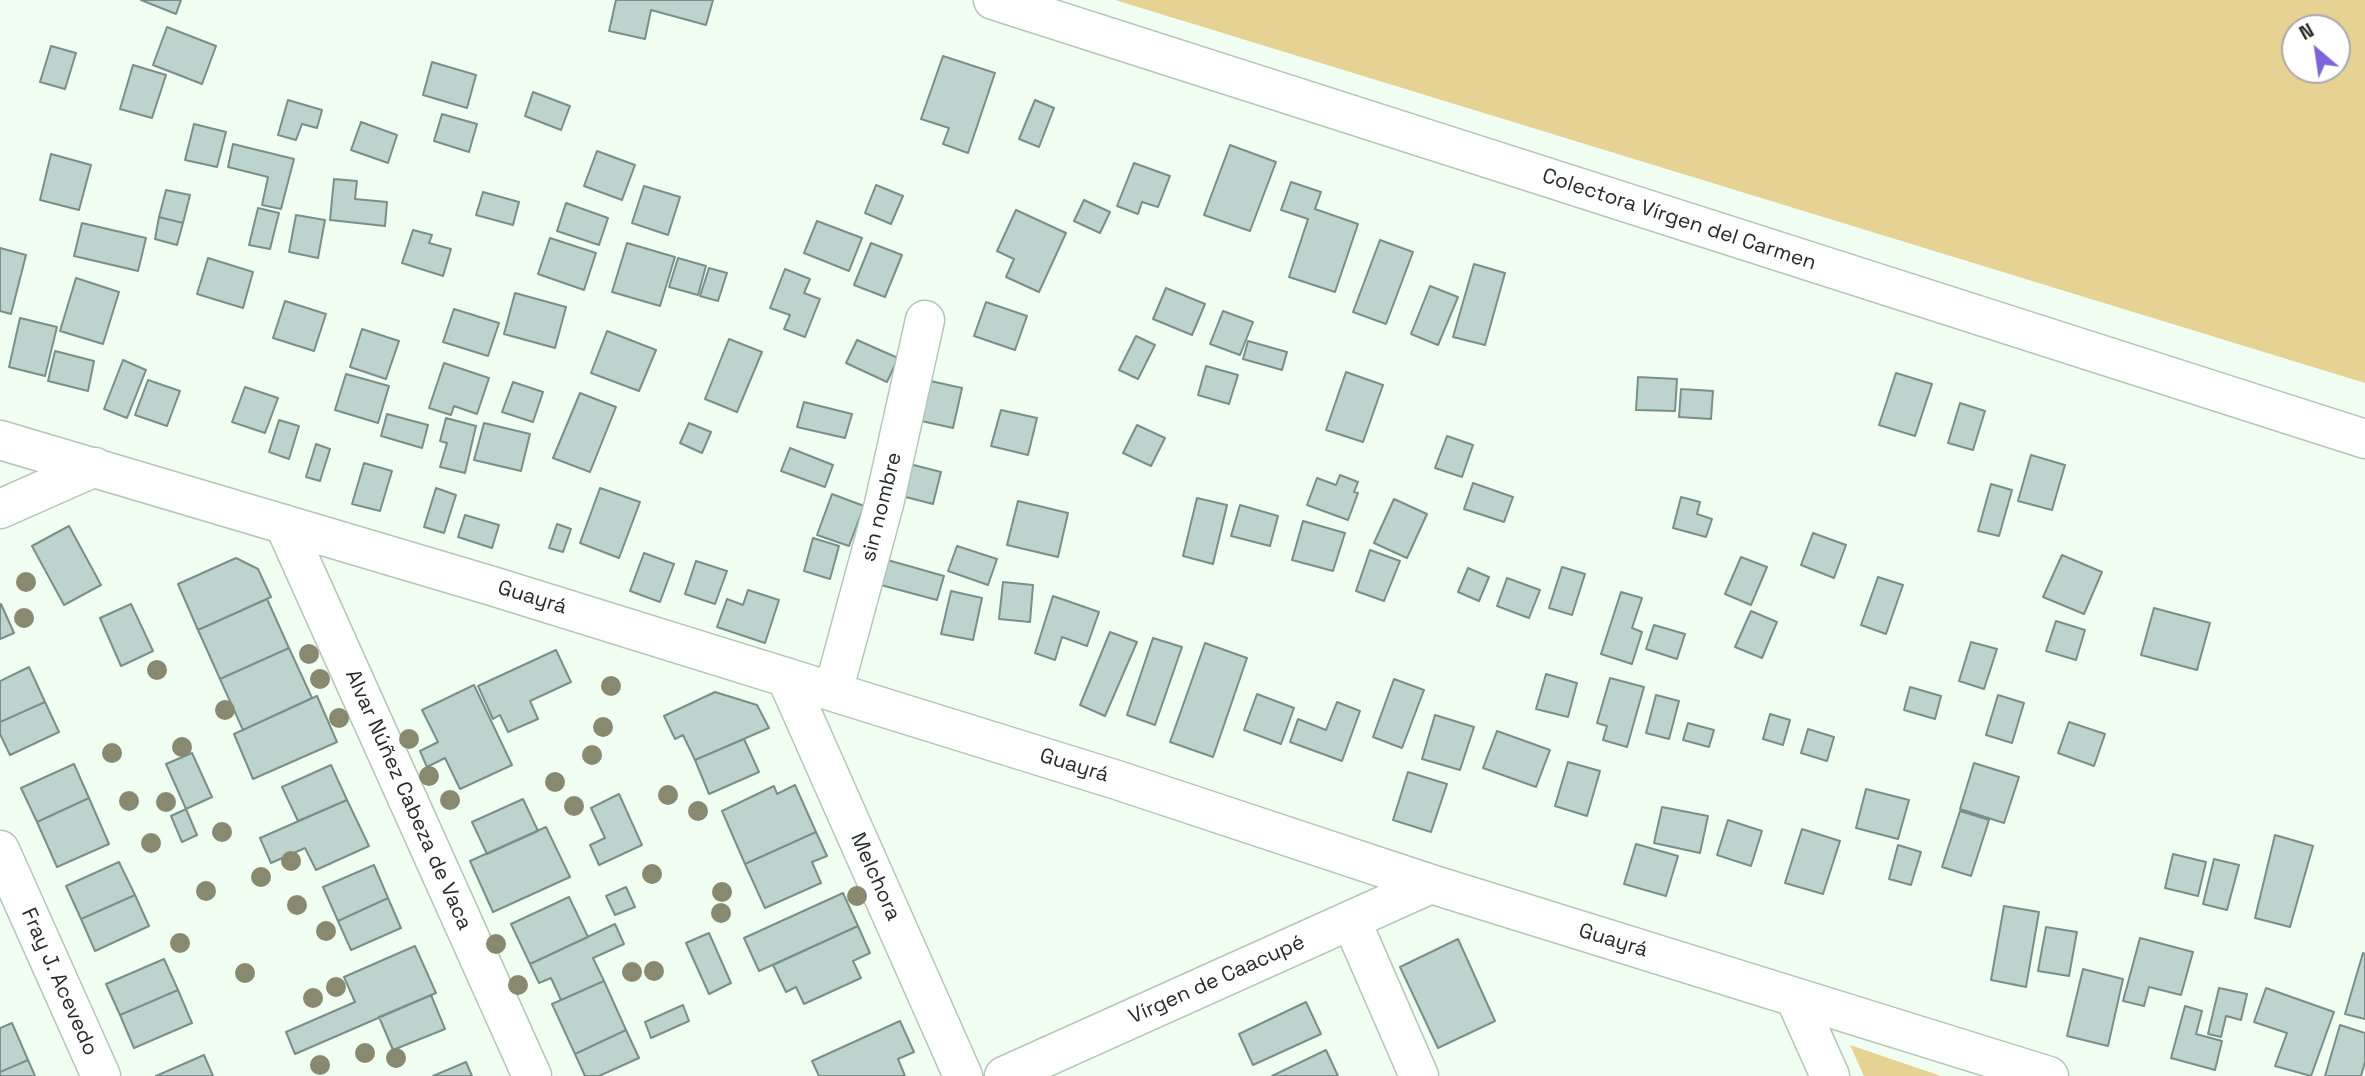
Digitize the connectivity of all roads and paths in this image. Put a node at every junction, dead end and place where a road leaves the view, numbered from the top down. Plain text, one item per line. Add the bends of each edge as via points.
1 (993, 0) edge
2 (925, 320) dead end
3 (2365, 439) edge
4 (0, 440) edge
5 (95, 467) junction
6 (0, 509) edge
7 (285, 524) junction
8 (786, 677) junction
9 (833, 692) junction
10 (0, 850) edge
11 (1431, 884) junction
12 (1351, 920) junction
13 (1795, 998) junction
14 (101, 1076) edge
15 (532, 1076) edge
16 (963, 1076) edge
17 (1003, 1076) edge
18 (1419, 1076) edge
19 (1830, 1076) edge
20 (2049, 1076) edge

1 - 3 street, Colectora Vírgen del Carmen
2 - 9 street, sin nombre via 884,504
4 - 5 street, Guayrá
5 - 6 street
5 - 7 street, Guayrá
7 - 8 street, Guayrá
7 - 15 street, Alvar Núñez Cabeza de Vaca
8 - 9 street, Guayrá
8 - 16 street, Melchora
9 - 11 street, Guayrá via 1151,790
10 - 14 street, Fray J. Acevedo
11 - 12 street, Vírgen de Caacupé
11 - 13 street, Guayrá
12 - 17 street, Vírgen de Caacupé
12 - 18 street
13 - 19 street
13 - 20 street, Guayrá

